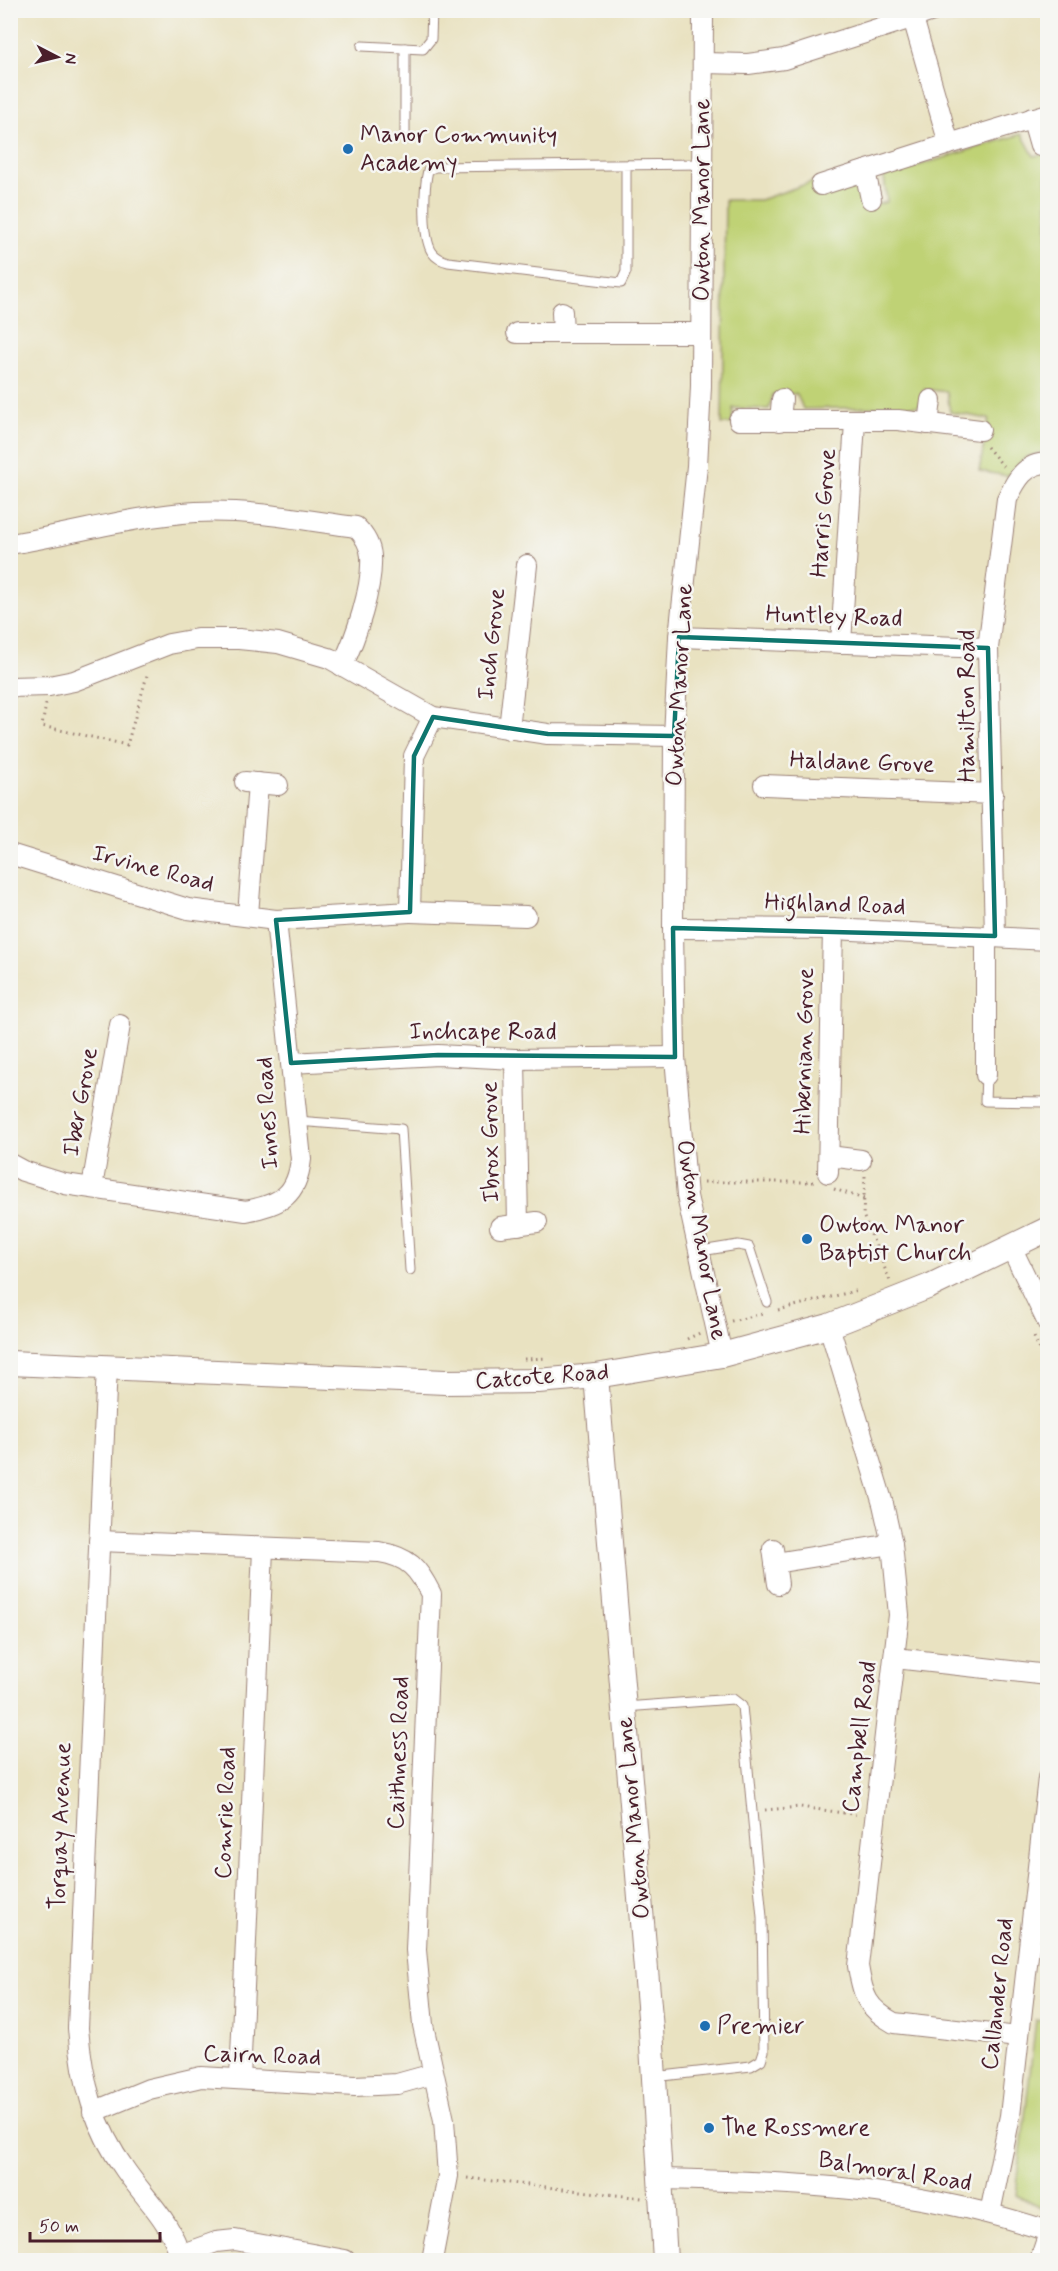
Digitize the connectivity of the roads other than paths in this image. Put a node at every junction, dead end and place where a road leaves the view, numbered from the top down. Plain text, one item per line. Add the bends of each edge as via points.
1 (432, 10) edge
2 (703, 10) edge
3 (936, 10) edge
4 (913, 18) junction
5 (362, 46) dead end
6 (405, 48) junction
7 (703, 63) junction
8 (1040, 116) edge
9 (405, 139) dead end
10 (949, 144) junction
11 (1040, 146) dead end
12 (702, 164) junction
13 (626, 165) junction
14 (866, 171) junction
15 (821, 185) dead end
16 (871, 199) dead end
17 (562, 312) dead end
18 (517, 333) dead end
19 (563, 333) junction
20 (701, 333) junction
21 (782, 399) dead end
22 (931, 400) dead end
23 (739, 420) dead end
24 (780, 421) junction
25 (855, 422) junction
26 (928, 424) junction
27 (976, 430) road end
28 (1047, 463) edge
29 (10, 544) edge
30 (527, 565) dead end
31 (679, 637) junction
32 (841, 643) junction
33 (988, 648) junction
34 (342, 666) junction
35 (10, 687) edge
36 (433, 717) junction
37 (509, 729) junction
38 (674, 736) junction
39 (764, 784) dead end
40 (278, 785) dead end
41 (993, 794) junction
42 (12, 860) edge
43 (410, 912) junction
44 (248, 915) junction
45 (526, 916) dead end
46 (276, 920) junction
47 (673, 928) junction
48 (833, 929) junction
49 (990, 936) junction
50 (1047, 940) edge
51 (120, 1025) dead end
52 (675, 1057) junction
53 (515, 1059) junction
54 (291, 1064) junction
55 (986, 1076) joint
56 (1047, 1102) edge
57 (297, 1121) junction
58 (10, 1164) edge
59 (863, 1165) road end
60 (92, 1187) junction
61 (518, 1225) dead end
62 (1047, 1229) edge
63 (1011, 1247) junction
64 (701, 1251) junction
65 (410, 1270) dead end
66 (767, 1302) dead end
67 (1047, 1323) edge
68 (829, 1326) junction
69 (722, 1355) junction
70 (10, 1363) edge
71 (107, 1366) junction
72 (596, 1376) junction
73 (99, 1541) junction
74 (892, 1544) junction
75 (263, 1549) junction
76 (778, 1584) dead end
77 (895, 1658) junction
78 (1047, 1666) edge
79 (625, 1707) junction
80 (1047, 1778) edge
81 (1018, 2037) junction
82 (433, 2074) junction
83 (654, 2077) junction
84 (240, 2079) junction
85 (93, 2112) junction
86 (661, 2179) junction
87 (990, 2213) junction
88 (1047, 2231) edge
89 (1047, 2236) edge
90 (181, 2258) edge
91 (345, 2260) edge
92 (432, 2260) edge
93 (665, 2260) edge
94 (1040, 2260) edge

1 - 6 lane via 429,44 423,49
2 - 7 street, Owton Manor Lane
3 - 4 street
4 - 7 street via 784,59 748,64
4 - 10 street
5 - 6 lane
6 - 9 lane
7 - 12 street, Owton Manor Lane
8 - 10 street
8 - 11 street
10 - 14 street
12 - 13 lane
12 - 20 street, Owton Manor Lane
13 - 13 lane via 435,167 429,170 425,182 427,243 433,253 448,262 621,283 626,273
14 - 15 street
14 - 16 street
17 - 19 street
18 - 19 street
19 - 20 street
20 - 31 street, Owton Manor Lane via 697,466
21 - 24 street
22 - 26 street
23 - 24 street
24 - 25 street
25 - 26 street
25 - 32 street, Harris Grove
26 - 27 street
28 - 33 street, Hamilton Road via 1026,469 1007,499
29 - 34 street via 149,516 198,512 244,512 356,527 368,543 371,557 359,627
30 - 37 street, Inch Grove
31 - 32 street, Huntley Road
31 - 38 street, Owton Manor Lane
32 - 33 street, Huntley Road
33 - 41 street, Hamilton Road
34 - 35 street via 329,658 278,643 197,639 153,650 74,681
34 - 36 street
36 - 37 street
36 - 43 street via 414,756
37 - 38 street via 548,735
38 - 47 street, Owton Manor Lane
39 - 41 street, Haldane Grove
40 - 44 street via 251,783
41 - 49 street, Hamilton Road
42 - 44 street, Irvine Road via 188,909
43 - 45 street, Irvine Road
43 - 46 street, Irvine Road
44 - 46 street, Irvine Road
46 - 54 street, Innes Road
47 - 48 street, Highland Road
47 - 52 street, Owton Manor Lane
48 - 49 street, Highland Road
48 - 59 street, Hibernian Grove via 824,1174
49 - 50 street, Highland Road
49 - 55 street
51 - 60 street, Iber Grove
52 - 53 street, Inchcape Road
52 - 64 street, Owton Manor Lane via 686,1182
53 - 54 street, Inchcape Road via 438,1055
53 - 61 street, Ibrox Grove
54 - 57 street, Innes Road
55 - 56 lane via 985,1101
57 - 60 street, Innes Road via 299,1175 293,1190 267,1207 246,1210
57 - 65 lane via 400,1129
58 - 60 street, Innes Road via 65,1184
62 - 63 street, Catcote Road
63 - 67 street
63 - 68 street, Catcote Road via 930,1286
64 - 66 lane via 749,1247
64 - 69 street, Owton Manor Lane
68 - 69 street, Catcote Road
68 - 74 street, Campbell Road
69 - 72 street, Catcote Road
70 - 71 street, Catcote Road
71 - 72 street, Catcote Road via 445,1382
71 - 73 street, Torquay Avenue
72 - 79 street, Owton Manor Lane
73 - 75 street, Caithness Road
73 - 85 street, Torquay Avenue via 78,2028 80,2061
74 - 76 street via 774,1556
74 - 77 street, Campbell Road via 899,1615
75 - 82 street, Caithness Road via 388,1554 420,1572 431,1594 416,1950 418,1991
75 - 84 street, Comrie Road
77 - 78 street
77 - 81 street, Campbell Road via 858,1966 866,2001 894,2023
79 - 83 street, Owton Manor Lane
79 - 83 lane via 739,1701 752,1811 764,1975 761,2060 751,2066
80 - 81 street, Callander Road
81 - 87 street, Callander Road via 1010,2116
82 - 84 street, Cairn Road via 397,2084 355,2086
82 - 92 street, Caithness Road via 444,2120 448,2176
83 - 86 street, Owton Manor Lane
84 - 85 street, Cairn Road via 201,2077 180,2081
85 - 90 street, Torquay Avenue via 126,2172 170,2227
86 - 87 street, Balmoral Road via 843,2186
86 - 93 street, Owton Manor Lane
87 - 88 street, Balmoral Road
89 - 94 street
90 - 91 street via 216,2242 235,2240

